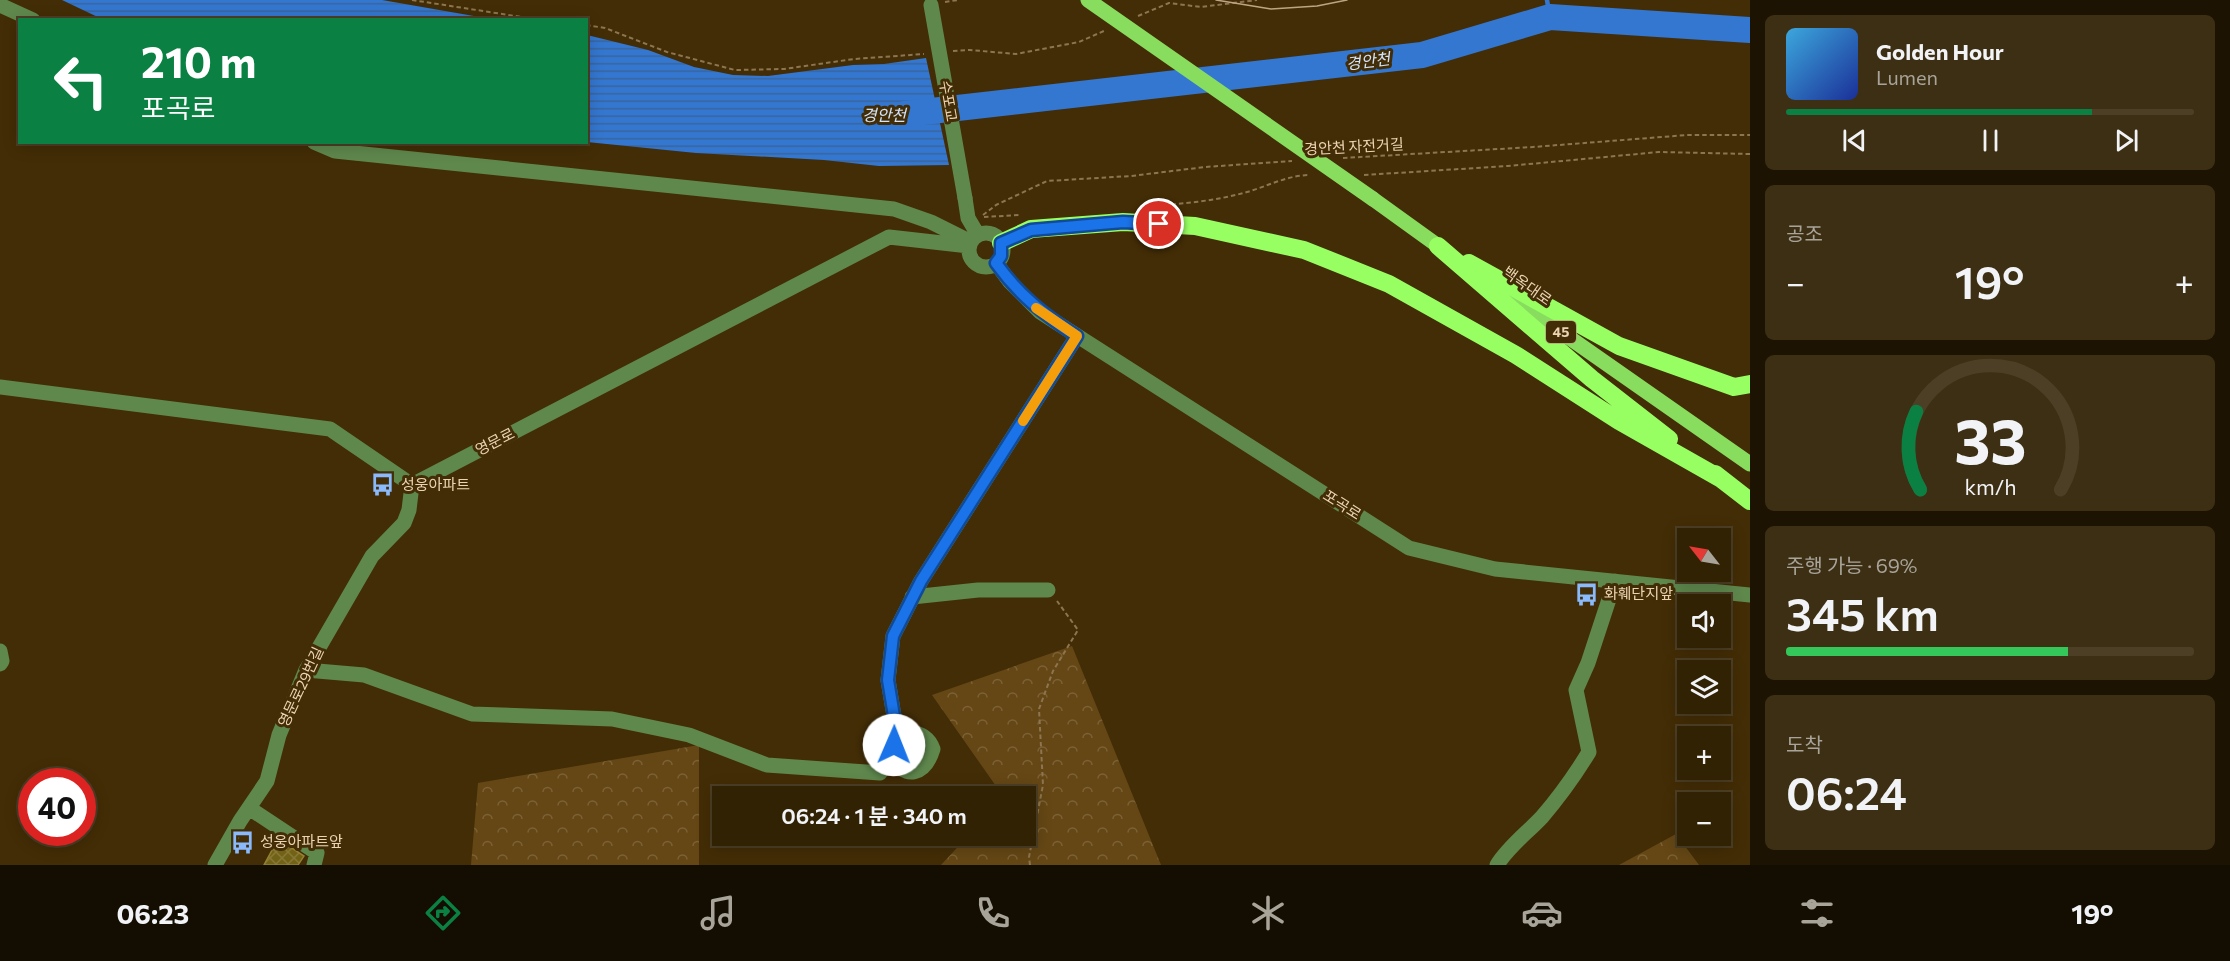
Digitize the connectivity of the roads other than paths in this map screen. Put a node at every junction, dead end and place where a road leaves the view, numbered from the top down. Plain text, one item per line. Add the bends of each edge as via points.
1 (1088, 0) edge
2 (930, 2) edge
3 (0, 5) edge
4 (29, 18) edge
5 (318, 144) edge
6 (973, 241) junction
7 (1001, 243) junction
8 (1438, 246) junction
9 (996, 263) junction
10 (1077, 336) junction
11 (1750, 384) edge
12 (0, 387) edge
13 (1750, 464) edge
14 (1723, 480) junction
15 (412, 485) junction
16 (1750, 501) edge
17 (1615, 581) junction
18 (1048, 590) road end
19 (1750, 595) edge
20 (912, 597) junction
21 (0, 651) edge
22 (0, 664) edge
23 (306, 670) junction
24 (249, 808) junction
25 (215, 865) edge
26 (314, 865) edge
27 (1497, 865) edge

1 - 8 main road, 백옥대로 / 45, bridge
2 - 6 street, 수포교, bridge
3 - 4 street
5 - 6 street via 335,152 894,209
6 - 7 street via 989,233
6 - 9 street via 970,255 977,264
6 - 15 street, 영문로 via 889,237
7 - 9 street via 1001,256
7 - 14 highway via 1031,230 1123,222 1195,226 1304,250 1389,284
8 - 11 highway via 1619,346 1734,387
8 - 13 main road, 백옥대로 / 45
8 - 14 highway via 1592,379
9 - 10 street, 포곡로 via 1040,312
10 - 17 street, 포곡로 via 1409,548 1495,569
10 - 20 street
12 - 15 street via 330,429
14 - 16 highway
15 - 23 street, 영문로29번길 via 410,510 404,523 372,556
17 - 19 street, 포곡로
17 - 27 street via 1576,690 1589,752 1574,777
18 - 20 street via 978,590
20 - 23 street via 893,636 888,680 897,734 880,773 768,765 689,735 612,718 472,714 364,675
21 - 22 street
23 - 24 street, 영문로29번길 via 279,735 267,781
24 - 25 street, 영문로29번길
24 - 26 street via 318,853

